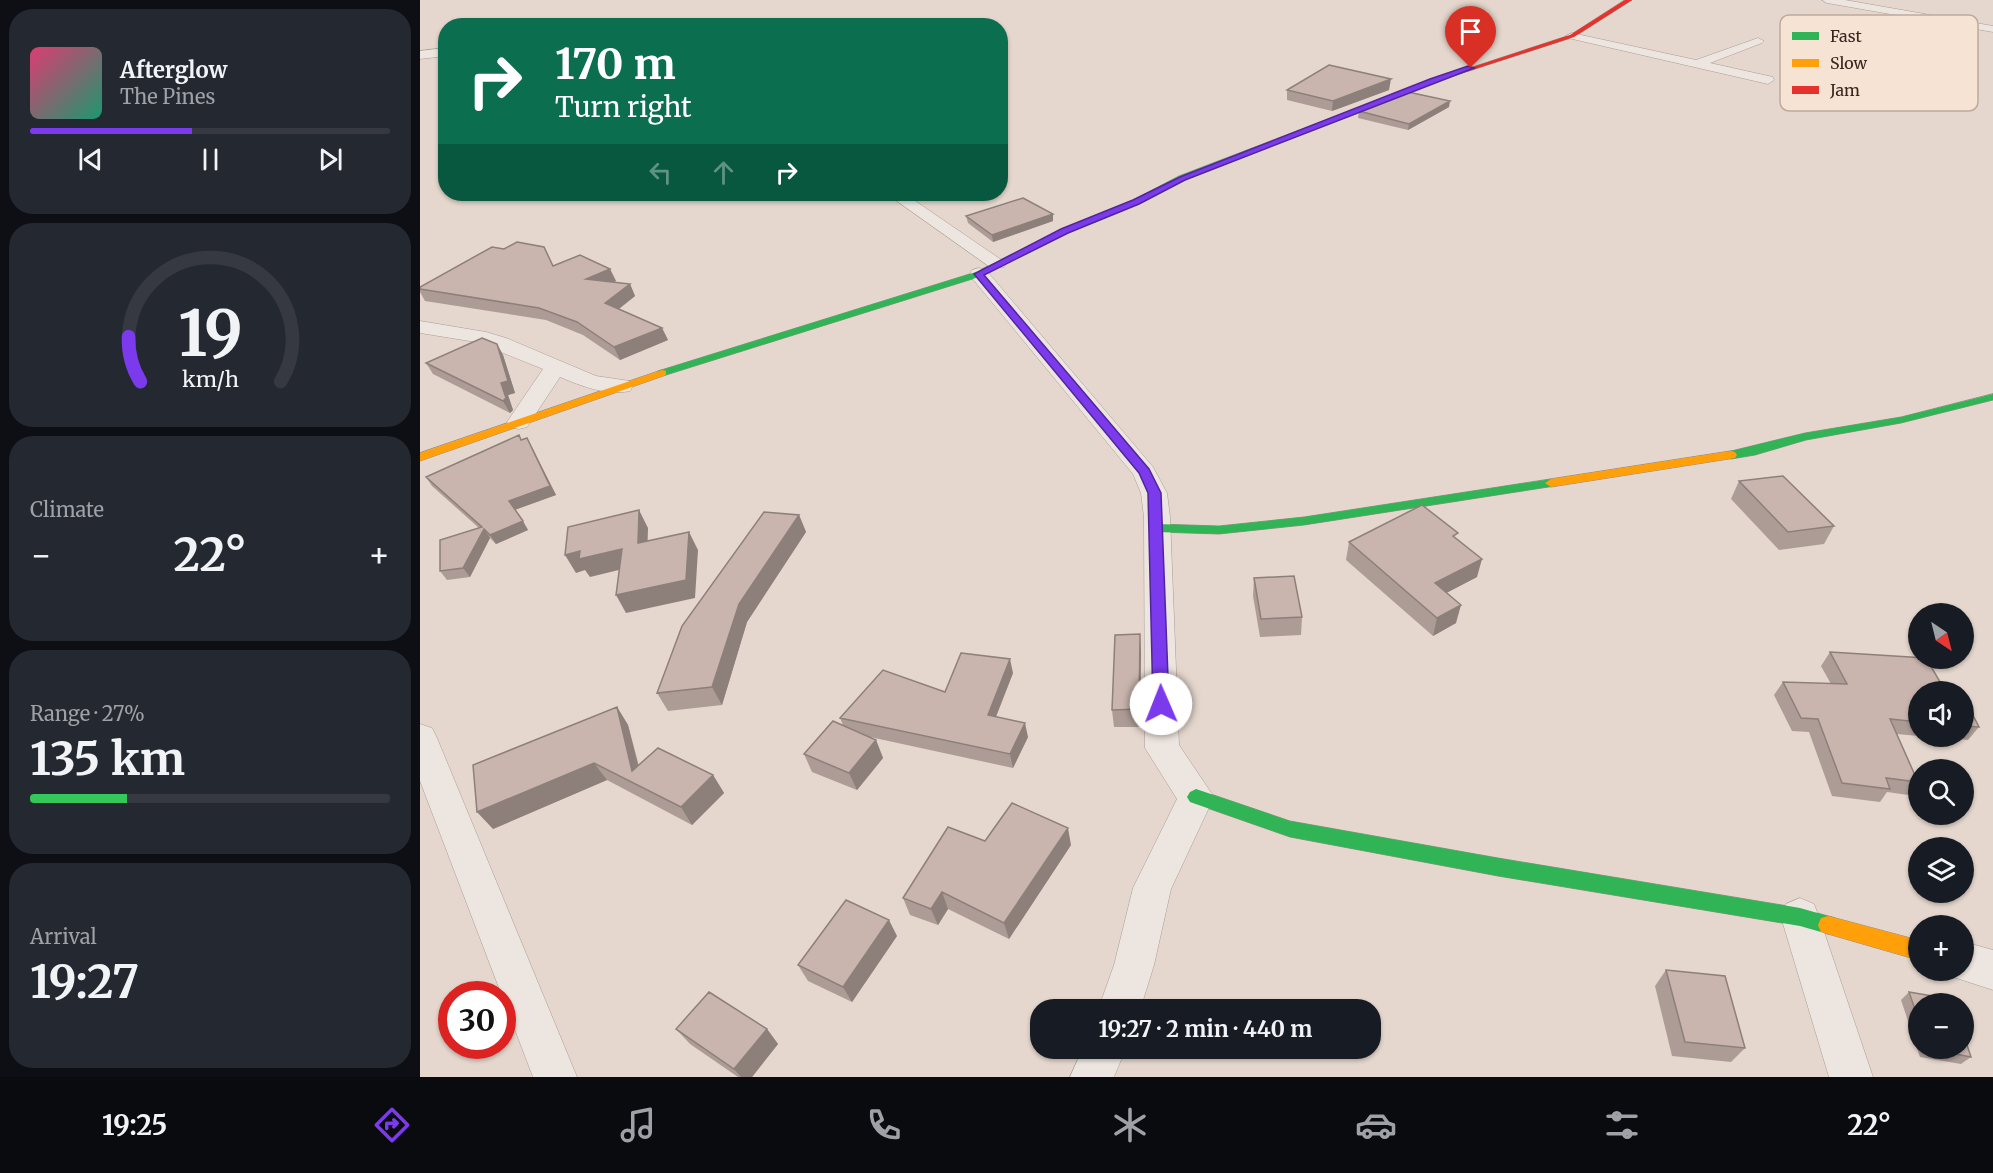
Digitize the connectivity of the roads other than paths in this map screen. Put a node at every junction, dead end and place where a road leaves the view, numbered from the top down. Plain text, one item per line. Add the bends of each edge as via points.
1 (1629, 0) edge
2 (1827, 0) edge
3 (1913, 15) edge
4 (1978, 26) edge
5 (1993, 29) edge
6 (1572, 36) junction
7 (1758, 41) dead end
8 (438, 53) edge
9 (420, 55) edge
10 (1697, 64) junction
11 (1768, 80) dead end
12 (902, 201) edge
13 (980, 278) junction
14 (420, 327) edge
15 (555, 366) junction
16 (622, 387) junction
17 (1993, 397) edge
18 (519, 422) junction
19 (420, 458) edge
20 (1157, 528) junction
21 (420, 738) edge
22 (1196, 797) junction
23 (1800, 917) junction
24 (1908, 947) edge
25 (1974, 965) edge
26 (1993, 970) edge
27 (1123, 999) edge
28 (1100, 1059) edge
29 (555, 1077) edge
30 (1092, 1077) edge
31 (1851, 1077) edge

1 - 6 street
2 - 3 street
4 - 5 street
6 - 10 street
6 - 13 street via 1432,81 1230,159 1065,231
7 - 10 street
8 - 9 street
10 - 11 street
12 - 13 street
13 - 16 street
13 - 20 street via 1144,472 1154,493
14 - 15 street via 479,336
15 - 16 street via 591,382
15 - 18 street
16 - 18 street
17 - 20 street via 1755,451 1668,465 1304,521 1219,530
18 - 19 street
20 - 22 street via 1162,748
21 - 29 street
22 - 23 street via 1290,829
22 - 27 street via 1152,888
23 - 24 street
23 - 31 street
25 - 26 street
28 - 30 street

